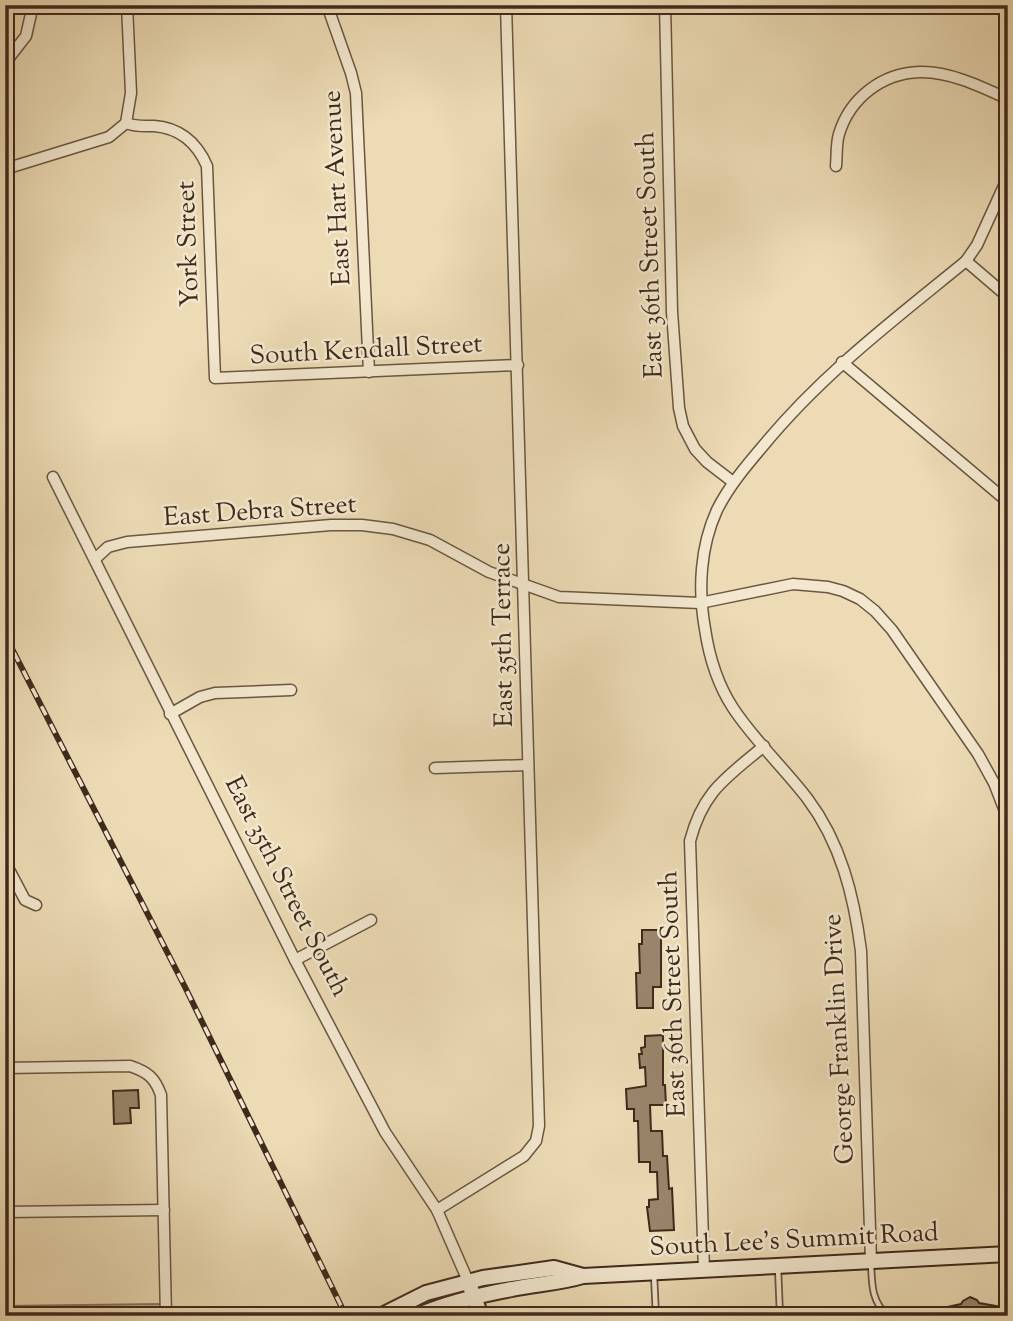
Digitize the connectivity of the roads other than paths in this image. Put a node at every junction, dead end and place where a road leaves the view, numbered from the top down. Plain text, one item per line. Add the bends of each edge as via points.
1 (33, 5) edge
2 (127, 5) edge
3 (327, 5) edge
4 (506, 5) edge
5 (665, 5) edge
6 (5, 63) edge
7 (1008, 99) edge
8 (126, 123) junction
9 (836, 166) dead end
10 (5, 169) edge
11 (1008, 177) edge
12 (966, 261) junction
13 (1008, 297) edge
14 (842, 362) junction
15 (518, 365) junction
16 (369, 372) junction
17 (215, 379) joint
18 (53, 477) dead end
19 (733, 482) junction
20 (1008, 502) edge
21 (95, 559) junction
22 (524, 586) junction
23 (700, 603) junction
24 (291, 690) dead end
25 (170, 713) junction
26 (764, 746) junction
27 (528, 765) junction
28 (435, 768) dead end
29 (1008, 818) edge
30 (5, 862) edge
31 (36, 905) dead end
32 (372, 920) dead end
33 (295, 960) junction
34 (5, 1068) edge
35 (164, 1210) junction
36 (437, 1210) junction
37 (5, 1212) edge
38 (1008, 1254) edge
39 (871, 1261) junction
40 (778, 1266) junction
41 (704, 1270) junction
42 (654, 1273) junction
43 (583, 1276) junction
44 (468, 1281) junction
45 (474, 1296) junction
46 (166, 1316) edge
47 (380, 1316) edge
48 (416, 1316) edge
49 (481, 1316) edge
50 (656, 1316) edge
51 (780, 1316) edge
52 (888, 1316) edge

1 - 6 street via 26,36
2 - 8 street via 131,93
3 - 16 street, East Hart Avenue via 356,93
4 - 15 street, East 35th Terrace
5 - 19 street, East 36th Street South via 672,312 679,408 695,449
7 - 9 street via 945,75 922,71 898,75 871,87 850,108 838,135
8 - 10 street via 109,137
8 - 17 street, York Street via 177,131 194,143 207,166
11 - 12 street, George Franklin Drive
12 - 13 street
12 - 14 street, George Franklin Drive
14 - 19 street, George Franklin Drive via 782,422
14 - 20 street
15 - 16 street, South Kendall Street
15 - 22 street, East 35th Terrace
16 - 17 street, South Kendall Street
18 - 21 street, East 35th Street South
19 - 23 street, George Franklin Drive via 716,512 706,544
21 - 22 street, East Debra Street via 108,547 127,542 362,525 430,540
21 - 25 street, East 35th Street South
22 - 23 street, East Debra Street via 559,597
22 - 27 street, East 35th Terrace
23 - 26 street, George Franklin Drive via 720,684
23 - 29 street, East Debra Street via 793,584 828,587 860,599 892,630 970,743
24 - 25 street via 215,693
25 - 33 street, East 35th Street South
26 - 39 street, George Franklin Drive via 824,824 843,864 855,907 861,951
26 - 41 street, East 36th Street South via 709,794 696,816 690,841
27 - 28 street
27 - 36 street, East 35th Terrace via 536,1141 524,1156
30 - 31 street via 25,900
32 - 33 street
33 - 36 street, East 35th Street South via 385,1132
34 - 35 street via 130,1066 152,1077 161,1095
35 - 37 street
35 - 46 street
36 - 44 street, East 35th Street South
38 - 39 main road, South Lee's Summit Road
39 - 40 main road, South Lee's Summit Road
39 - 52 lane via 877,1306
40 - 41 main road, South Lee's Summit Road
40 - 51 lane
41 - 42 main road, South Lee's Summit Road
42 - 43 main road, South Lee's Summit Road
42 - 50 lane
43 - 44 main road, South Lee's Summit Road via 554,1268
43 - 45 main road, South Lee's Summit Road
44 - 45 main road, East 35th Street South
44 - 47 main road, South Lee's Summit Road via 426,1293
45 - 48 main road, South Lee's Summit Road
45 - 49 main road, East 35th Street South

